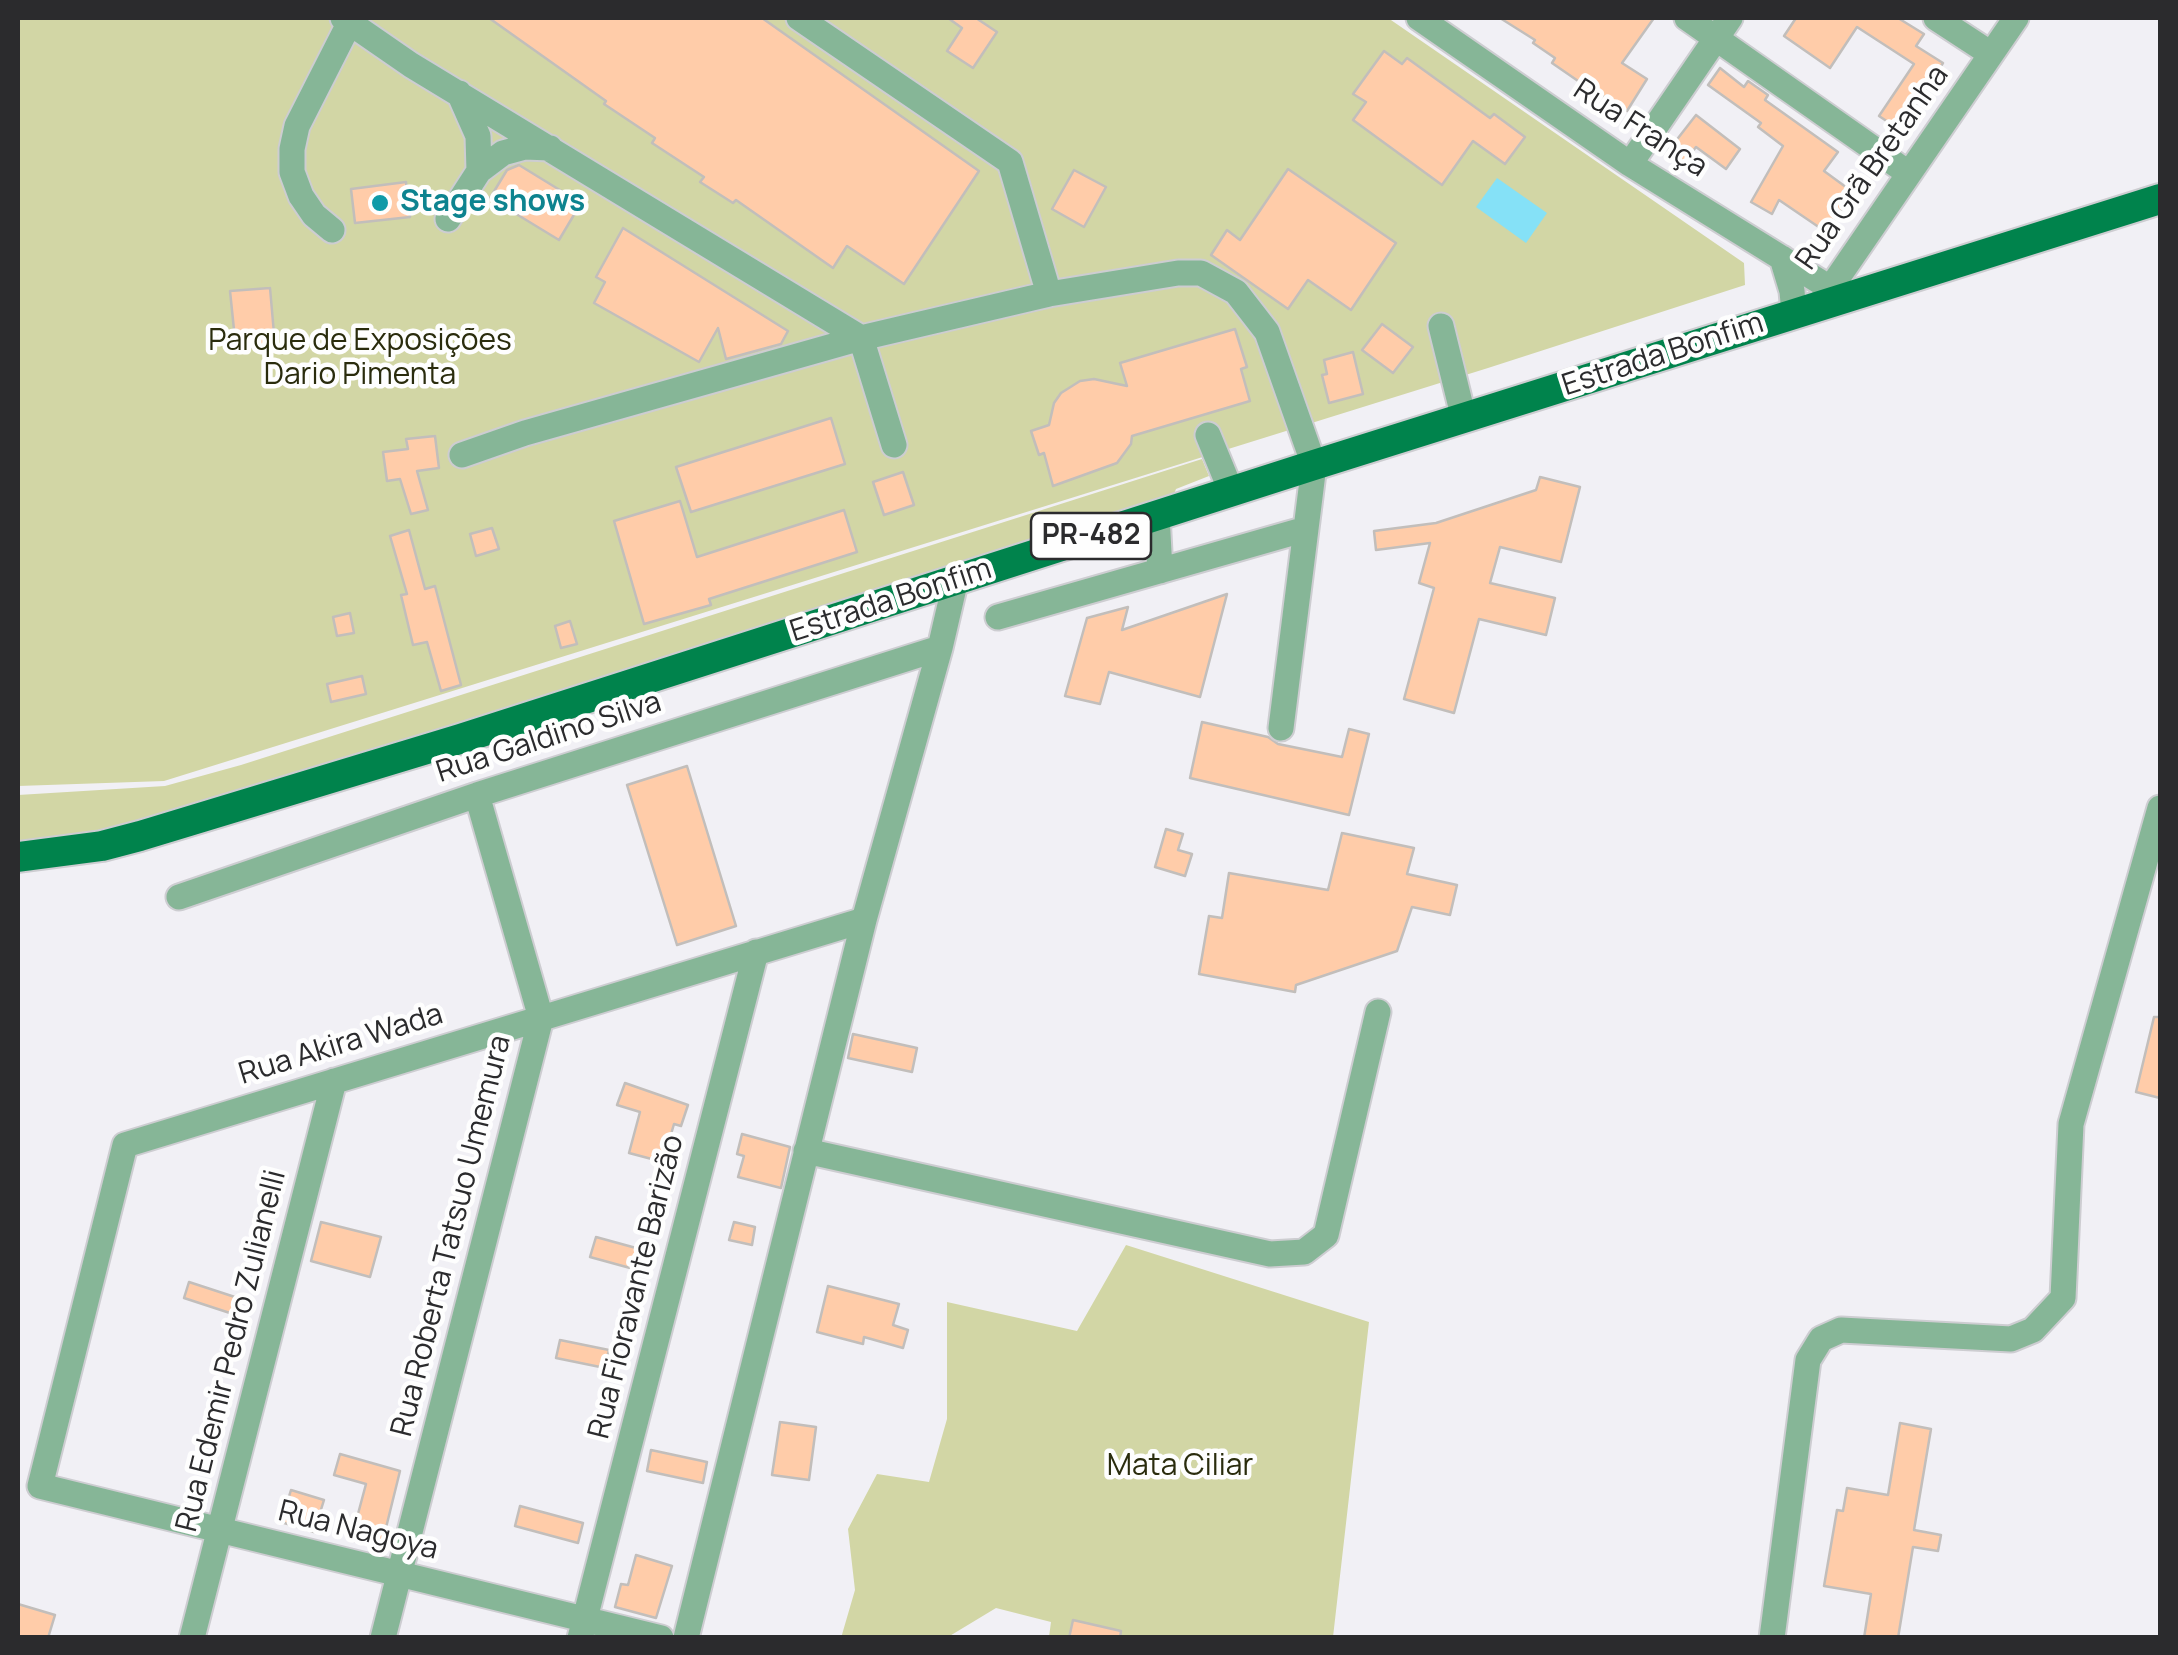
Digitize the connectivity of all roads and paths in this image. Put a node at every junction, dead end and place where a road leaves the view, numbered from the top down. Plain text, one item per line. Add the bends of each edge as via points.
1 (799, 18) edge
2 (1419, 18) edge
3 (1687, 18) edge
4 (1936, 18) edge
5 (2016, 18) edge
6 (348, 19) edge
7 (1446, 25) edge
8 (1723, 28) edge
9 (1991, 54) junction
10 (458, 93) junction
11 (550, 148) junction
12 (1630, 164) junction
13 (479, 172) junction
14 (1908, 172) junction
15 (2160, 199) edge
16 (448, 219) dead end
17 (332, 230) dead end
18 (1782, 258) junction
19 (1050, 294) junction
20 (1814, 303) junction
21 (1441, 326) dead end
22 (862, 338) junction
23 (1464, 419) junction
24 (1208, 435) dead end
25 (894, 445) dead end
26 (462, 455) dead end
27 (1314, 465) junction
28 (1231, 491) junction
29 (1157, 515) junction
30 (1306, 529) junction
31 (1160, 571) junction
32 (956, 579) junction
33 (998, 617) dead end
34 (940, 648) junction
35 (1282, 728) dead end
36 (478, 794) junction
37 (2160, 808) edge
38 (18, 857) edge
39 (179, 897) dead end
40 (864, 920) junction
41 (756, 952) junction
42 (1378, 1012) dead end
43 (541, 1018) junction
44 (334, 1081) junction
45 (806, 1152) junction
46 (40, 1486) joint
47 (220, 1531) junction
48 (400, 1574) junction
49 (582, 1628) edge
50 (192, 1638) edge
51 (383, 1638) edge
52 (661, 1638) edge
53 (686, 1638) edge
54 (1772, 1638) edge

1 - 19 street via 1010,162
2 - 7 street, Rua França
3 - 8 street
4 - 9 street
5 - 9 street, Rua Grã Bretanha
6 - 10 street
6 - 17 street via 296,126 292,149 301,196
7 - 12 street, Rua França
8 - 12 street
8 - 14 street
9 - 14 street, Rua Grã Bretanha
10 - 11 street
10 - 13 street via 478,136
11 - 13 street via 502,153
11 - 22 street
12 - 18 street, Rua França
13 - 16 street
14 - 20 street, Rua Grã Bretanha
15 - 20 main road, Estrada Bonfim / PR-482
18 - 20 street, Rua França
18 - 20 street via 1790,281
19 - 22 street
19 - 27 street via 1178,272 1221,281 1266,332
20 - 23 main road, Estrada Bonfim / PR-482
21 - 23 street
22 - 25 street
22 - 26 street
23 - 27 main road, Estrada Bonfim / PR-482
24 - 28 street
27 - 28 main road, Estrada Bonfim / PR-482
27 - 30 street
28 - 29 main road, Estrada Bonfim / PR-482
29 - 31 street
29 - 32 main road, Estrada Bonfim / PR-482
30 - 31 street
30 - 35 street
31 - 33 street
32 - 34 street
32 - 38 main road, Estrada Bonfim / PR-482 via 176,826 102,846
34 - 36 street, Rua Galdino Silva
34 - 40 street
36 - 39 street, Rua Galdino Silva
36 - 43 street, Rua Roberta Tatsuo Umemura
37 - 54 street via 2071,1124 2063,1298 2033,1330 2012,1339 1841,1330 1821,1339 1808,1360
40 - 41 street, Rua Akira Wada
40 - 45 street
41 - 43 street, Rua Akira Wada
41 - 49 street, Rua Fioravante Barizão
42 - 45 street via 1326,1235 1304,1252 1270,1254
43 - 44 street, Rua Akira Wada
43 - 48 street, Rua Roberta Tatsuo Umemura
44 - 46 street, Rua Akira Wada via 125,1145
44 - 47 street, Rua Edemir Pedro Zulianelli
45 - 53 street
46 - 47 street, Rua Nagoya
47 - 48 street, Rua Nagoya
47 - 50 street, Rua Edemir Pedro Zulianelli
48 - 49 street, Rua Nagoya
48 - 51 street, Rua Roberta Tatsuo Umemura
49 - 52 street, Rua Nagoya

